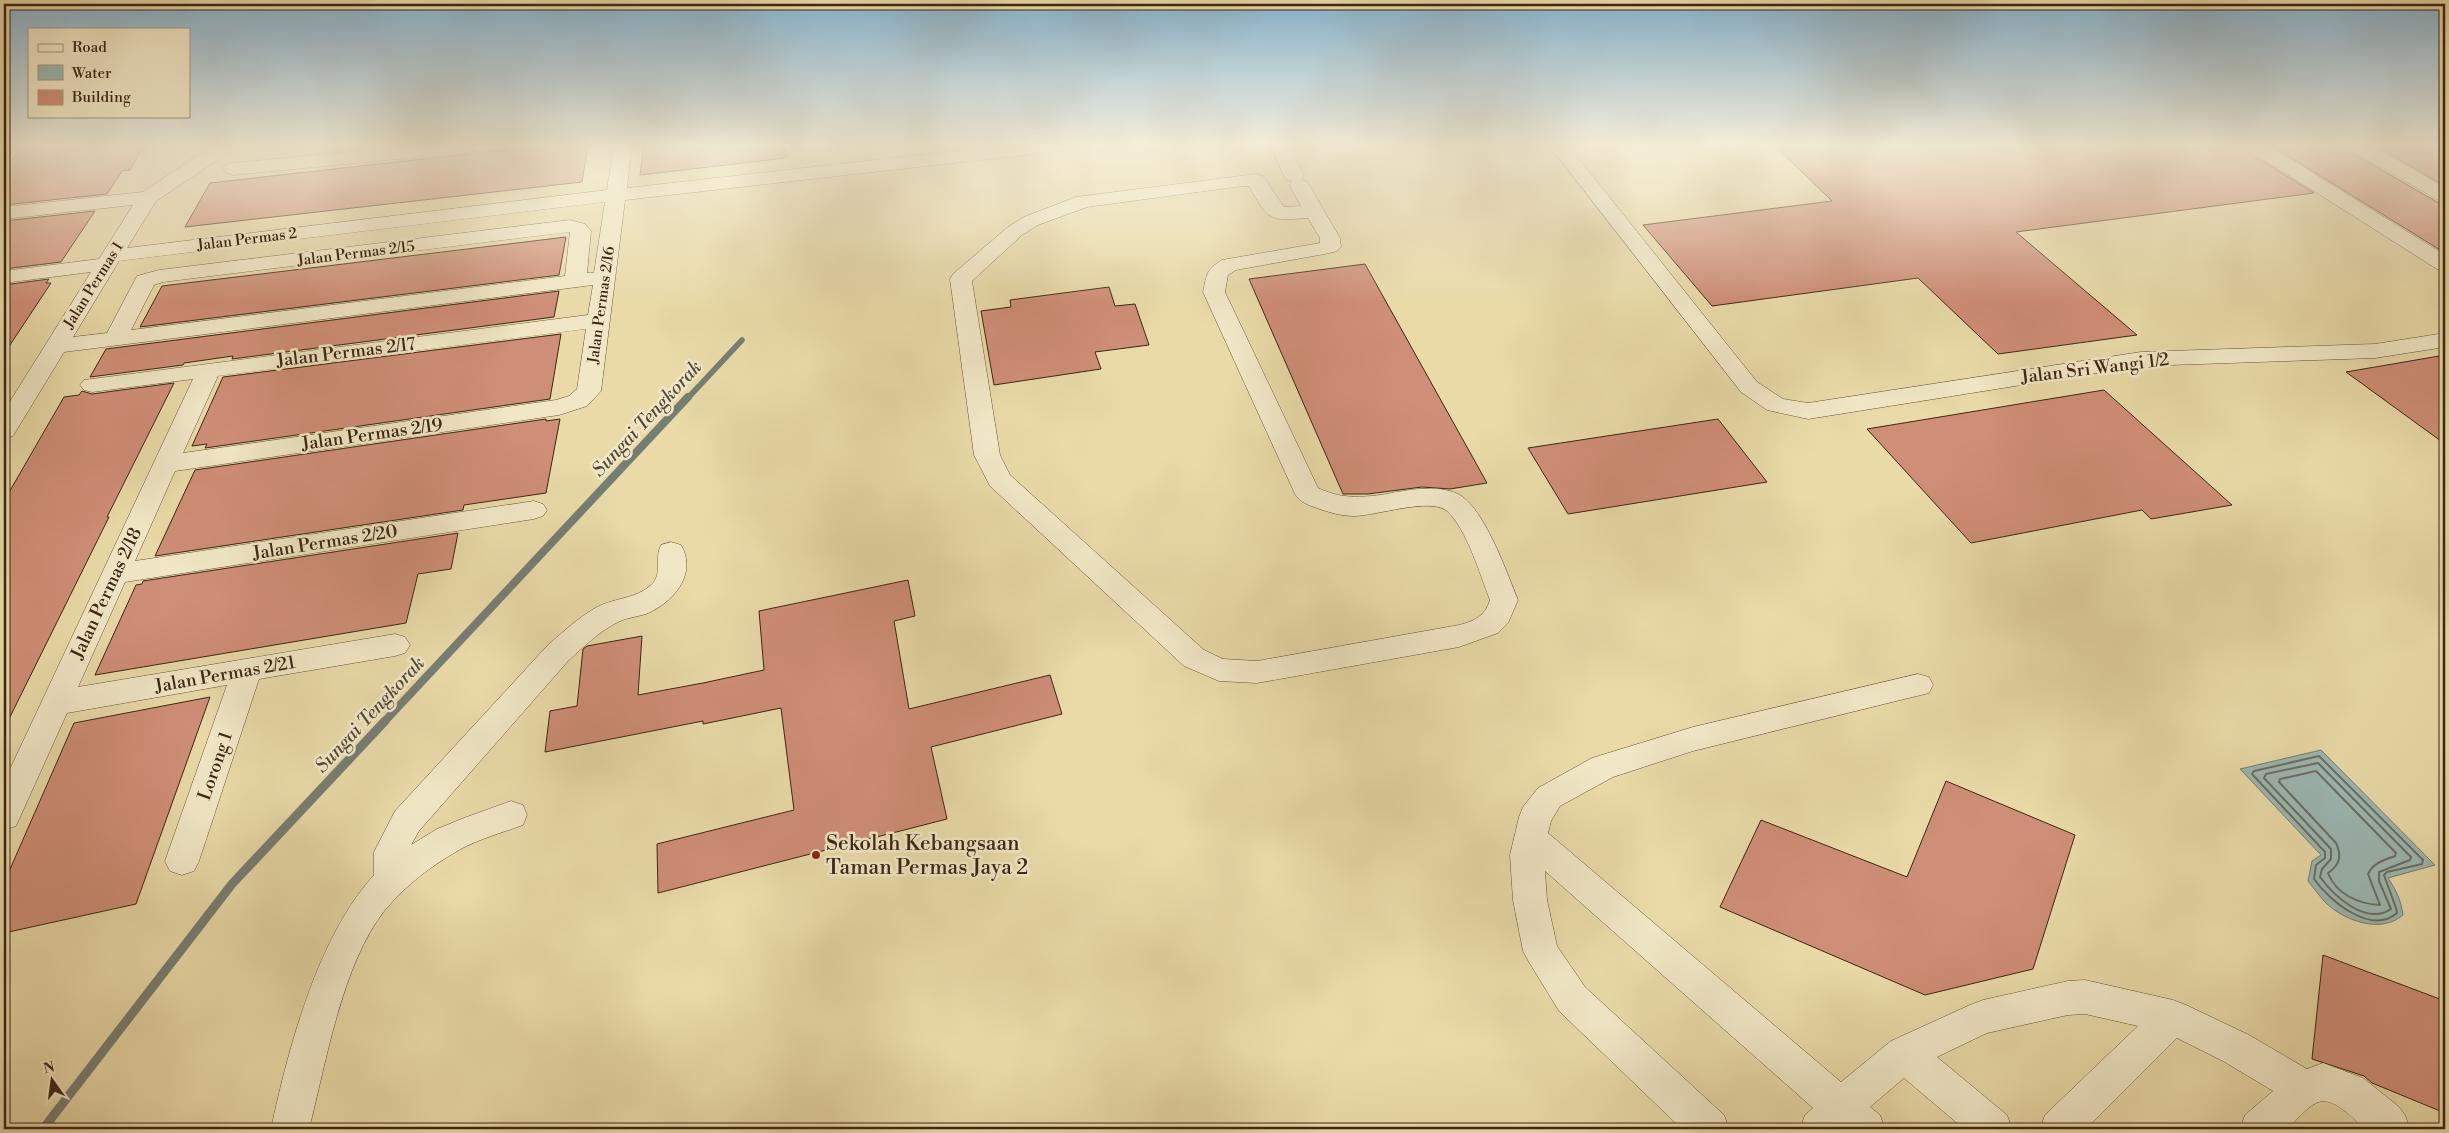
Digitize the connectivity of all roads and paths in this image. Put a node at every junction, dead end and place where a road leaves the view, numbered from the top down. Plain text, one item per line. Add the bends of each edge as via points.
1 (148, 197) joint
2 (600, 197) edge
3 (616, 197) edge
4 (1114, 197) edge
5 (1266, 197) edge
6 (1305, 197) edge
7 (1600, 197) edge
8 (2338, 197) edge
9 (1314, 212) junction
10 (4, 213) edge
11 (390, 222) junction
12 (380, 250) junction
13 (109, 260) junction
14 (2445, 264) edge
15 (4, 277) edge
16 (605, 277) junction
17 (575, 281) junction
18 (600, 320) junction
19 (115, 339) junction
20 (2445, 340) edge
21 (55, 346) junction
22 (209, 370) junction
23 (92, 385) dead end
24 (578, 401) joint
25 (4, 430) edge
26 (166, 464) junction
27 (534, 510) dead end
28 (671, 552) dead end
29 (115, 574) junction
30 (396, 645) dead end
31 (247, 670) junction
32 (1918, 685) dead end
33 (55, 703) junction
34 (4, 816) edge
35 (511, 816) dead end
36 (1531, 838) junction
37 (182, 861) dead end
38 (391, 880) junction
39 (2173, 1017) junction
40 (1904, 1054) junction
41 (2304, 1088) junction
42 (1842, 1122) edge
43 (290, 1129) edge
44 (1710, 1129) edge
45 (1993, 1129) edge
46 (2059, 1129) edge
47 (2259, 1129) edge
48 (2391, 1129) edge

1 - 10 street
1 - 13 street, Jalan Permas 1
2 - 11 street, Jalan Permas 2
3 - 16 street, Jalan Permas 2/16
4 - 9 street via 1083,201 1031,221 1015,231 961,279 987,455 999,480 1194,658 1219,670 1257,672 1459,636 1487,628 1500,614 1504,600 1470,526 1455,504 1438,496 1356,507 1328,505 1308,494 1214,292 1218,272 1230,266 1330,247 1330,238
5 - 9 street via 1279,214
6 - 9 street
7 - 20 street, Jalan Sri Wangi 1/2 via 1749,387 1776,405 1808,411 2141,359 2375,352
8 - 14 street
11 - 12 street
11 - 13 street, Jalan Permas 2
12 - 17 street, Jalan Permas 2/15 via 570,226 581,231
12 - 19 street, Jalan Permas 2/15 via 151,278 145,281
13 - 15 street, Jalan Permas 2
13 - 21 street, Jalan Permas 1
16 - 17 street
16 - 18 street, Jalan Permas 2/16
17 - 19 street
18 - 22 street, Jalan Permas 2/17
18 - 24 street, Jalan Permas 2/16 via 589,391
19 - 21 street
21 - 25 street, Jalan Permas 1
22 - 23 street, Jalan Permas 2/17
22 - 26 street, Jalan Permas 2/18
24 - 26 street, Jalan Permas 2/19 via 560,407
26 - 29 street, Jalan Permas 2/18
27 - 29 street, Jalan Permas 2/20
28 - 38 street via 672,574 662,592 637,606 608,614 558,653 407,821 391,852
29 - 33 street, Jalan Permas 2/18
30 - 31 street, Jalan Permas 2/21
31 - 33 street, Jalan Permas 2/21
31 - 37 street, Lorong 1
32 - 36 street via 1693,739 1603,767 1549,796 1535,817
33 - 34 street, Jalan Permas 2/18
35 - 38 street via 442,843
36 - 42 street
36 - 44 street via 1527,855 1530,900 1541,951 1572,999
38 - 43 street via 363,914 345,951 314,1030
39 - 40 street via 2085,997 2068,998 1983,1017
39 - 41 street via 2236,1048
39 - 46 street
40 - 42 street
40 - 45 street
41 - 47 street
41 - 48 street via 2323,1082 2350,1091

